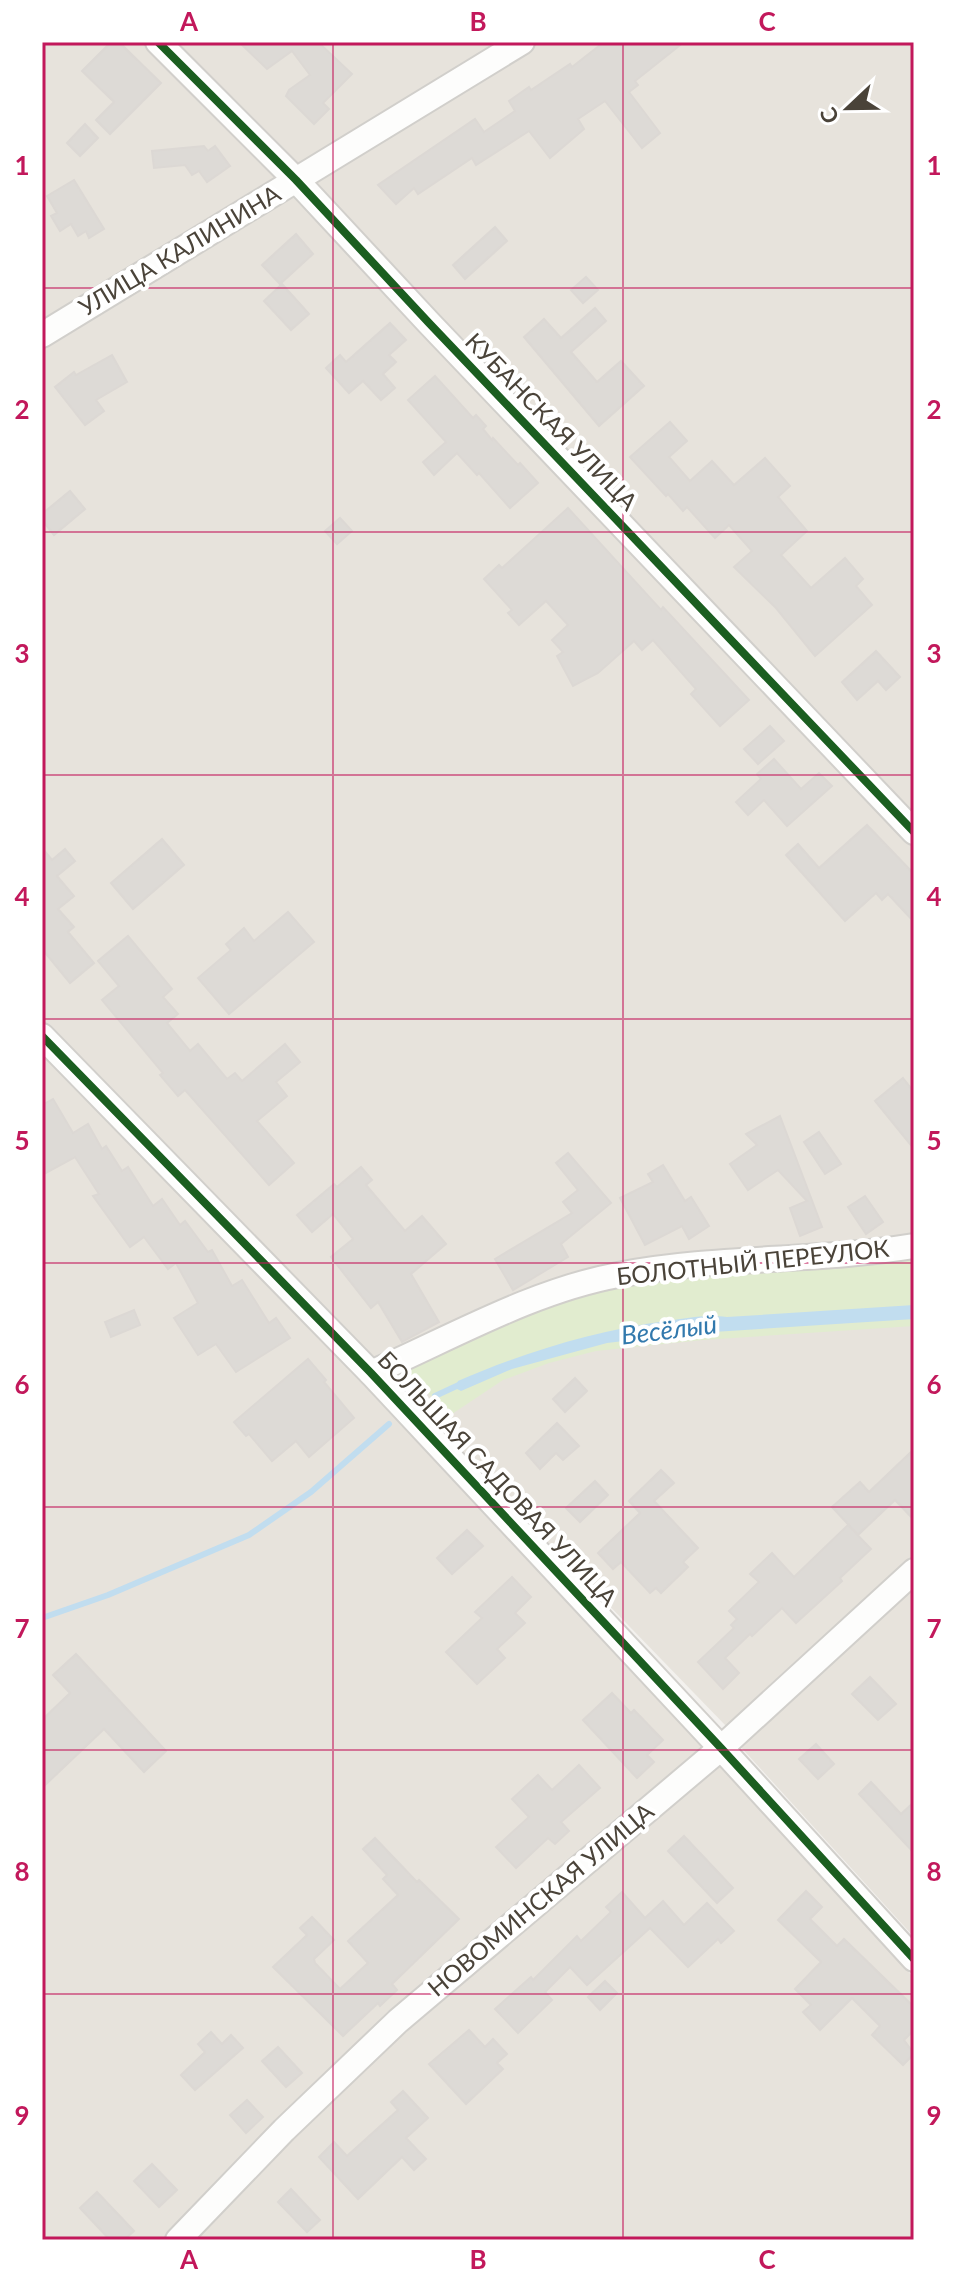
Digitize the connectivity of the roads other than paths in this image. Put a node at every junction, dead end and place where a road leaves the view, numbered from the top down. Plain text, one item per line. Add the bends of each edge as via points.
1 (158, 42) edge
2 (522, 42) edge
3 (296, 180) junction
4 (42, 335) edge
5 (914, 832) edge
6 (42, 1036) edge
7 (914, 1246) edge
8 (371, 1373) junction
9 (914, 1571) edge
10 (721, 1748) junction
11 (914, 1959) edge
12 (178, 2240) edge

1 - 3 street, КУБАНСКАЯ УЛИЦА
2 - 3 street, УЛИЦА КАЛИНИНА
3 - 4 street, УЛИЦА КАЛИНИНА
3 - 5 street, КУБАНСКАЯ УЛИЦА
6 - 8 street, БОЛЬШАЯ САДОВАЯ УЛИЦА
7 - 8 street, БОЛОТНЫЙ ПЕРЕУЛОК via 618,1275 560,1290
8 - 10 street, БОЛЬШАЯ САДОВАЯ УЛИЦА
9 - 10 street, НОВОМИНСКАЯ УЛИЦА
10 - 11 street, БОЛЬШАЯ САДОВАЯ УЛИЦА
10 - 12 street, НОВОМИНСКАЯ УЛИЦА via 398,2021

